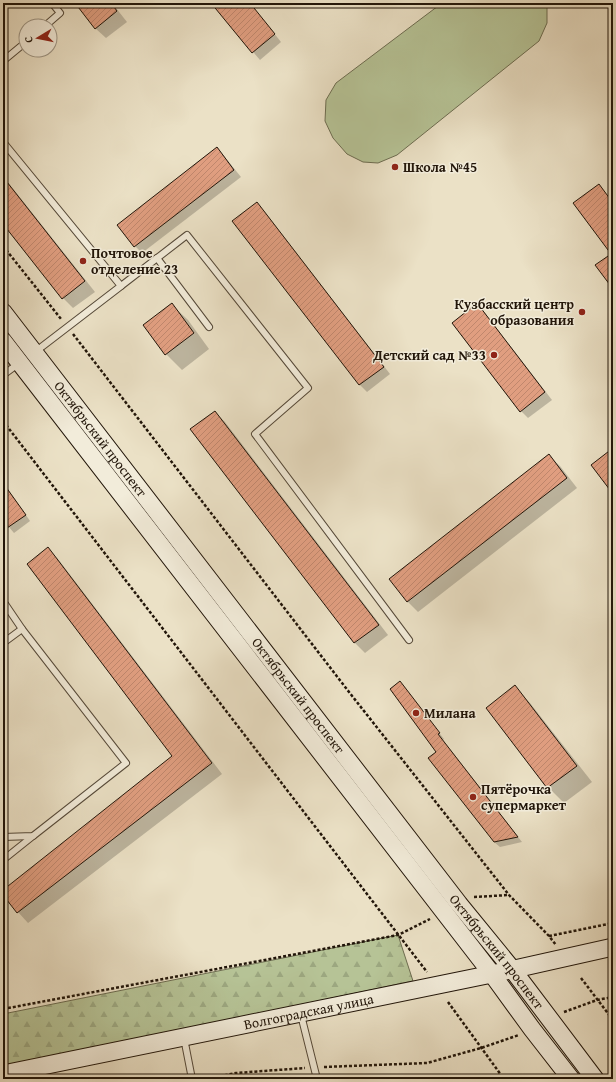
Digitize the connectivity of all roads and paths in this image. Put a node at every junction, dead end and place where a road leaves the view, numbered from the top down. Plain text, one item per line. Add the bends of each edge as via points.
1 (52, 3) edge
2 (54, 18) edge
3 (18, 49) edge
4 (3, 61) edge
5 (3, 142) edge
6 (3, 246) edge
7 (157, 258) junction
8 (121, 286) junction
9 (3, 312) edge
10 (67, 327) junction
11 (209, 327) dead end
12 (3, 341) edge
13 (34, 352) junction
14 (19, 363) junction
15 (3, 375) edge
16 (3, 421) edge
17 (3, 601) edge
18 (22, 629) junction
19 (409, 640) dead end
20 (3, 643) edge
21 (32, 836) junction
22 (3, 837) edge
23 (3, 860) edge
24 (509, 895) junction
25 (471, 898) dead end
26 (435, 916) dead end
27 (613, 922) edge
28 (398, 936) junction
29 (549, 936) junction
30 (556, 945) dead end
31 (613, 946) edge
32 (512, 969) junction
33 (492, 974) junction
34 (429, 975) dead end
35 (581, 978) dead end
36 (613, 997) edge
37 (597, 1000) junction
38 (448, 1002) dead end
39 (3, 1009) edge
40 (301, 1013) junction
41 (563, 1013) dead end
42 (613, 1020) edge
43 (524, 1034) dead end
44 (184, 1037) junction
45 (481, 1048) junction
46 (315, 1067) junction
47 (3, 1074) edge
48 (192, 1079) edge
49 (204, 1079) edge
50 (317, 1079) edge
51 (504, 1079) edge
52 (571, 1079) edge
53 (595, 1079) edge

1 - 2 lane via 60,13
3 - 4 lane
5 - 8 lane
6 - 10 path
7 - 8 lane
7 - 11 lane
7 - 19 lane via 187,235 308,388 256,434
8 - 10 lane
9 - 13 main road, Октябрьский проспект
10 - 13 lane
10 - 24 path
12 - 14 main road, Октябрьский проспект
13 - 32 main road, Октябрьский проспект via 459,904
14 - 15 lane
14 - 33 main road, Октябрьский проспект
16 - 28 path
17 - 18 lane
18 - 20 lane
18 - 21 lane via 126,763
21 - 22 lane
21 - 23 lane
24 - 25 path
24 - 29 path
26 - 28 path
27 - 29 path
28 - 34 path
28 - 39 path
29 - 30 path
31 - 32 main road, Волгоградская улица
32 - 33 main road, Волгоградская улица
32 - 53 main road, Октябрьский проспект
33 - 40 main road, Волгоградская улица
33 - 52 main road, Октябрьский проспект
35 - 37 path
36 - 37 path
37 - 41 path
37 - 42 path
38 - 45 path
40 - 44 main road, Волгоградская улица
40 - 46 lane
43 - 45 path
44 - 47 main road, Волгоградская улица
44 - 48 lane
45 - 46 path via 427,1063
45 - 51 path
46 - 49 path via 236,1073
46 - 50 lane

